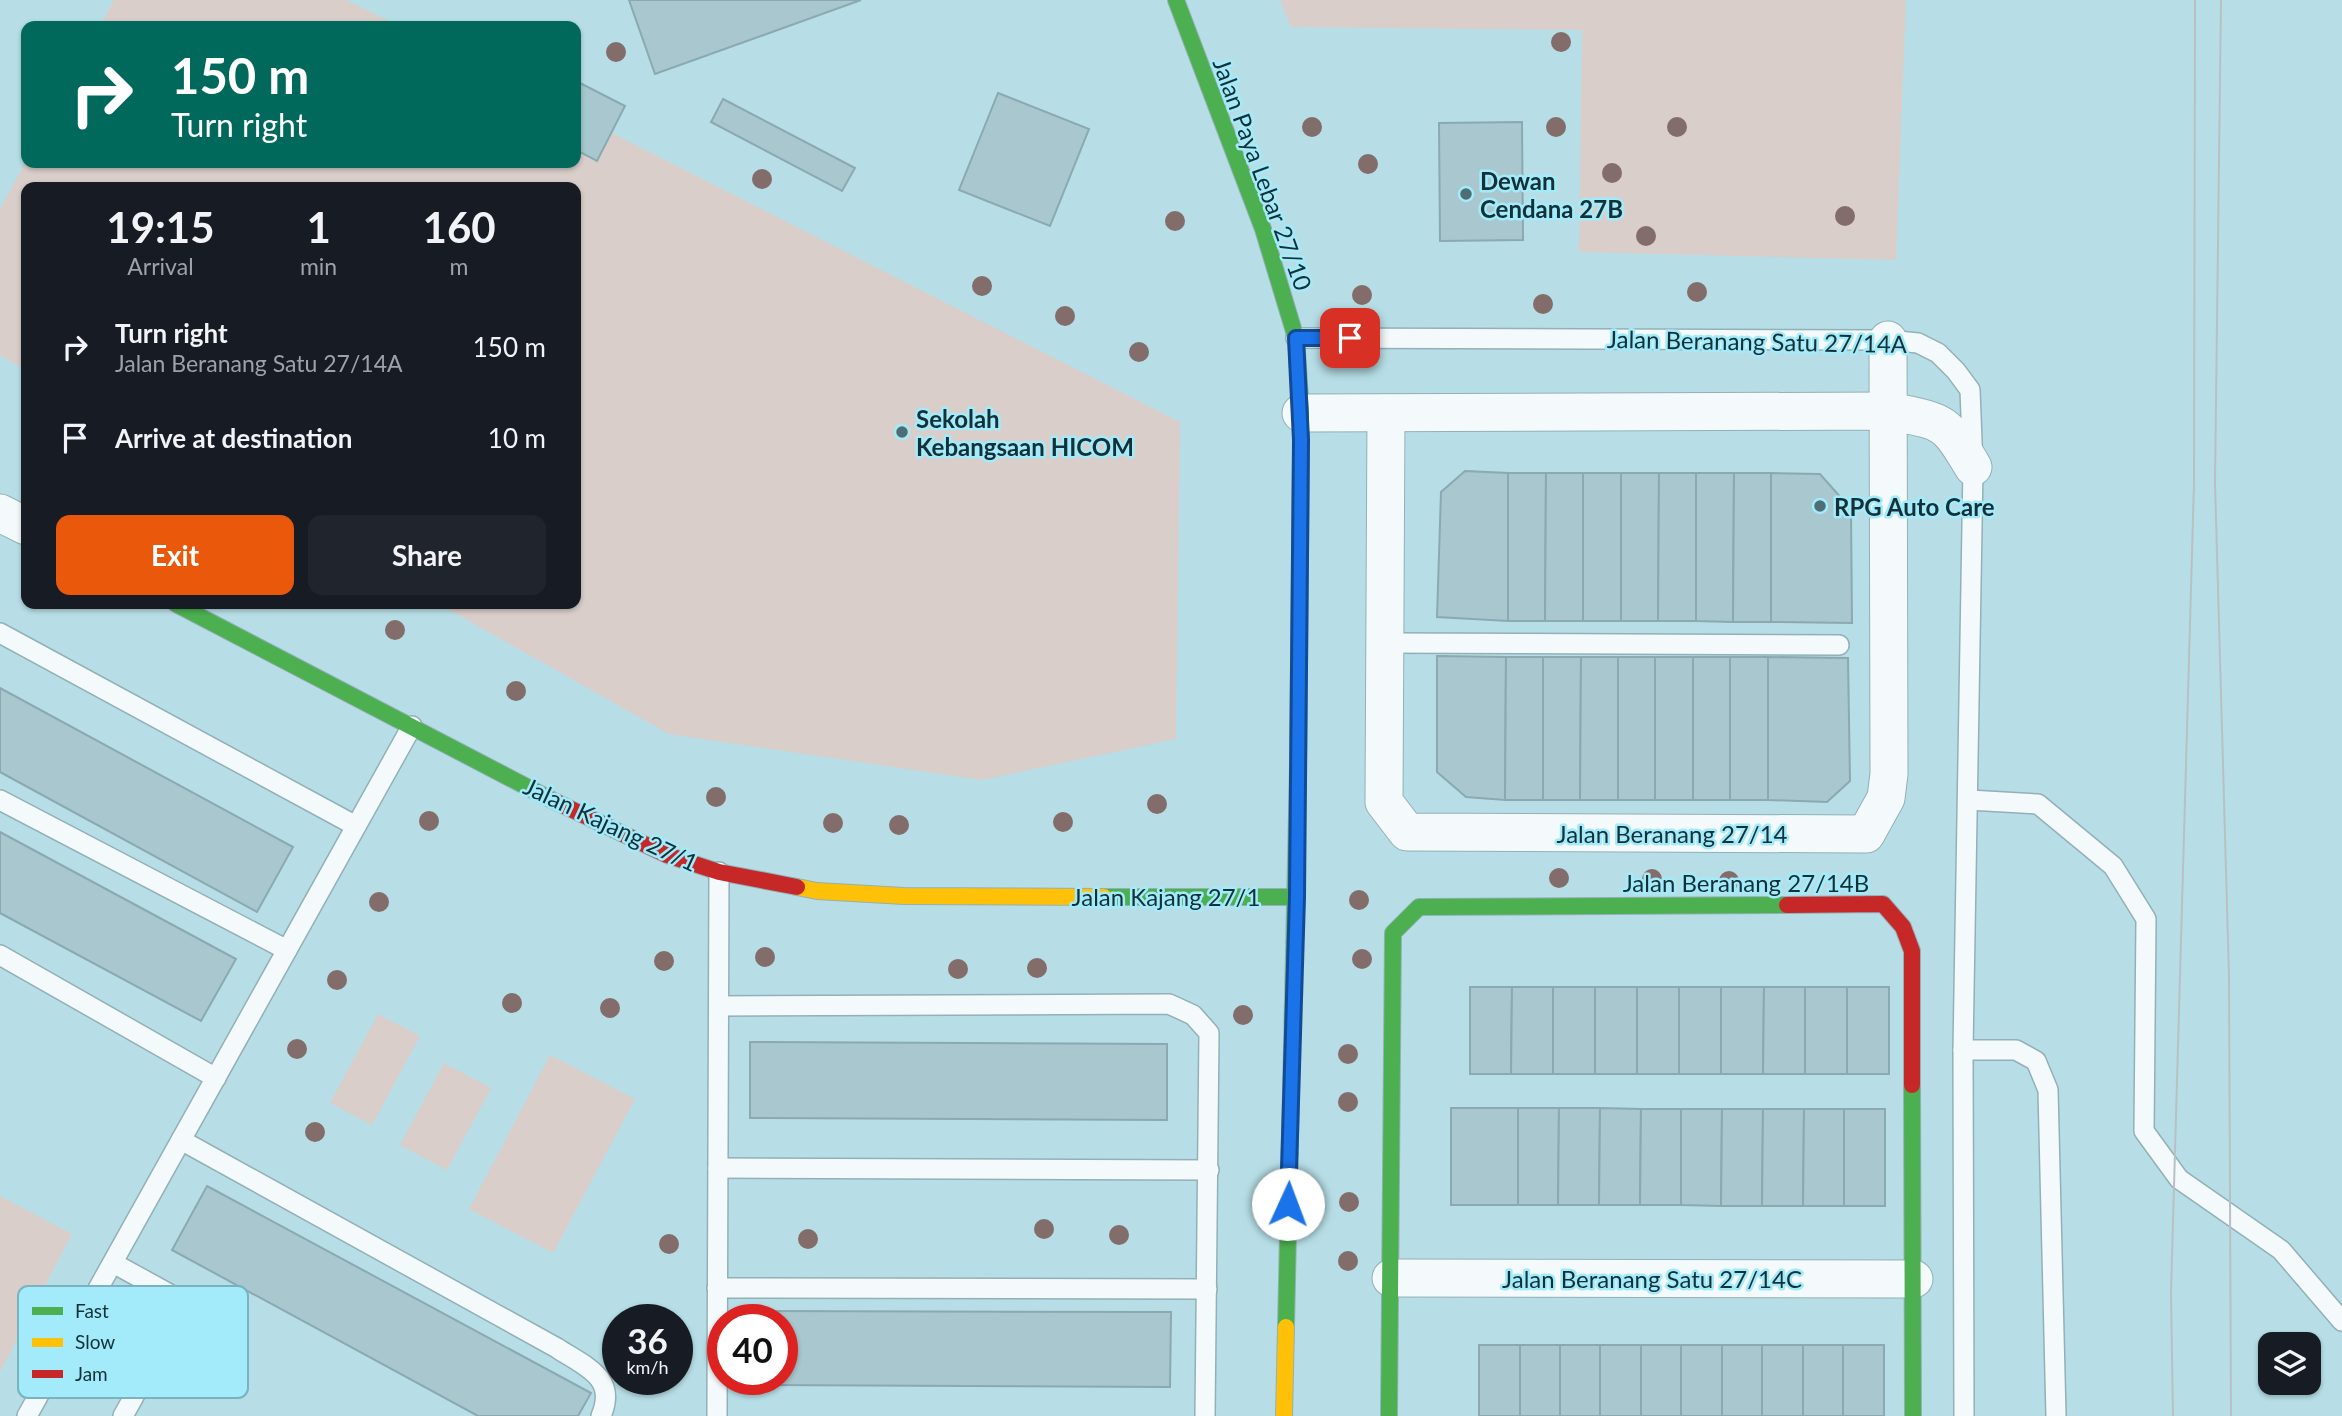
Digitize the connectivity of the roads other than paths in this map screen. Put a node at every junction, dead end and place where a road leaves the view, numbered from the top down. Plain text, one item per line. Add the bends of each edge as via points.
1 (1176, 0) edge
2 (1296, 338) junction
3 (1888, 340) junction
4 (1889, 411) junction
5 (1386, 412) junction
6 (1301, 413) junction
7 (1973, 467) junction
8 (0, 513) edge
9 (21, 524) edge
10 (186, 609) edge
11 (0, 633) edge
12 (1385, 643) junction
13 (1839, 645) dead end
14 (412, 726) junction
15 (0, 800) edge
16 (1969, 800) junction
17 (356, 826) junction
18 (719, 872) junction
19 (1297, 897) junction
20 (288, 950) junction
21 (0, 955) edge
22 (719, 1006) junction
23 (1964, 1050) junction
24 (216, 1078) junction
25 (181, 1140) junction
26 (718, 1168) junction
27 (1209, 1170) junction
28 (113, 1263) junction
29 (1391, 1278) junction
30 (1914, 1279) junction
31 (100, 1286) edge
32 (155, 1286) edge
33 (718, 1288) junction
34 (1207, 1289) junction
35 (2342, 1321) edge
36 (37, 1398) edge
37 (133, 1398) edge
38 (27, 1416) edge
39 (123, 1416) edge
40 (601, 1416) edge
41 (717, 1416) edge
42 (1205, 1416) edge
43 (1284, 1416) edge
44 (1389, 1416) edge
45 (1913, 1416) edge
46 (1964, 1416) edge
47 (2056, 1416) edge

1 - 2 street, Jalan Paya Lebar 27/10 via 1263,229
2 - 3 lane, Jalan Beranang Satu 27/14A
2 - 6 street, Jalan Paya Lebar 27/10
3 - 4 street, Jalan Beranang 27/14
3 - 7 lane, Jalan Beranang Satu 27/14A via 1918,343 1938,353 1970,390
4 - 5 street
4 - 7 street via 1937,421 1954,435
4 - 12 street, Jalan Beranang 27/14 via 1889,774 1886,798 1866,834 1406,832 1384,802
5 - 6 street
5 - 12 street, Jalan Beranang 27/14
6 - 19 street, Jalan Paya Lebar 27/10
7 - 16 lane, Jalan Beranang Satu 27/14A
8 - 9 street
10 - 14 street, Jalan Kajang 27/1
11 - 17 lane
12 - 13 lane
14 - 17 lane
14 - 18 street, Jalan Kajang 27/1 via 599,824 667,855
15 - 20 lane
16 - 23 lane, Jalan Beranang Satu 27/14A
16 - 35 lane via 2038,804 2113,866 2146,919 2144,1131 2179,1179 2281,1250
17 - 20 lane
18 - 19 street, Jalan Kajang 27/1 via 817,891 904,896
18 - 22 lane
19 - 43 street, Jalan Paya Lebar 27/10
20 - 24 lane
21 - 24 lane
22 - 26 lane
22 - 27 lane via 1168,1004 1193,1015 1209,1033
23 - 46 lane, Jalan Beranang Satu 27/14A
23 - 47 lane via 2016,1050 2036,1061 2048,1090
24 - 25 lane
25 - 28 lane
25 - 40 lane via 600,1376 606,1406
26 - 27 lane
26 - 33 lane
27 - 34 lane
28 - 31 lane
28 - 32 lane
29 - 30 street, Jalan Beranang Satu 27/14C
29 - 30 street, Jalan Beranang 27/14B via 1393,933 1419,907 1883,904 1903,927 1912,951
29 - 44 street
30 - 45 street, Jalan Beranang 27/14B
33 - 34 lane
33 - 41 lane
34 - 42 lane
36 - 38 lane
37 - 39 lane

